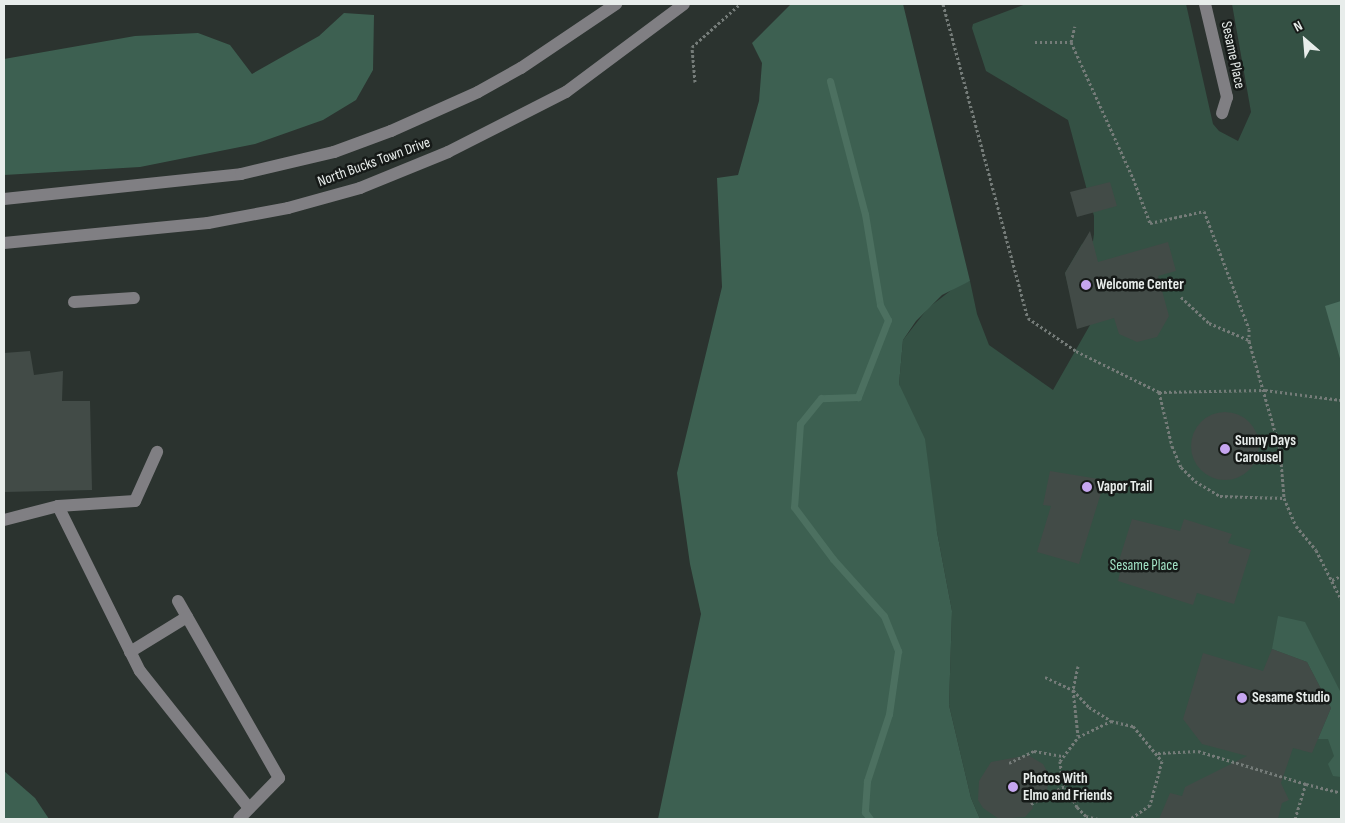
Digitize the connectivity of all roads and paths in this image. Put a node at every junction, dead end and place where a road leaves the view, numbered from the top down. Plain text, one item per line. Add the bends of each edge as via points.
1 (616, 4) edge
2 (684, 4) edge
3 (740, 4) edge
4 (943, 4) edge
5 (1206, 4) edge
6 (1074, 26) dead end
7 (1035, 42) dead end
8 (1071, 42) junction
9 (695, 82) dead end
10 (1222, 113) dead end
11 (4, 200) edge
12 (4, 243) edge
13 (1181, 297) dead end
14 (134, 298) dead end
15 (74, 302) dead end
16 (1249, 341) junction
17 (1265, 390) junction
18 (1158, 392) junction
19 (1341, 400) edge
20 (157, 452) dead end
21 (1284, 498) junction
22 (58, 506) junction
23 (4, 520) edge
24 (1341, 576) edge
25 (1332, 580) junction
26 (1341, 599) edge
27 (178, 601) dead end
28 (187, 617) junction
29 (130, 652) junction
30 (1078, 666) dead end
31 (1045, 677) dead end
32 (1072, 690) junction
33 (1111, 721) junction
34 (1078, 737) junction
35 (1158, 753) junction
36 (1062, 756) junction
37 (1009, 763) dead end
38 (1306, 784) junction
39 (1065, 786) junction
40 (1341, 793) edge
41 (1032, 804) dead end
42 (249, 808) junction
43 (239, 819) edge
44 (1098, 819) edge
45 (1130, 819) edge
46 (1295, 819) edge

1 - 11 street, North Bucks Town Drive via 521,68 478,92 391,132 334,152 241,174
2 - 12 street, North Bucks Town Drive via 566,92 448,152 360,188 288,208 208,223
3 - 9 path via 692,48
4 - 18 path via 1028,318 1076,351
5 - 10 street, Sesame Place via 1227,97
6 - 8 path
7 - 8 path
8 - 16 path via 1150,223 1204,210 1249,329
13 - 16 path via 1209,323
14 - 15 street
16 - 17 path
17 - 18 path
17 - 19 path
17 - 21 path via 1280,449
18 - 21 path via 1172,446 1181,466 1195,481 1220,496
20 - 22 street via 136,501
21 - 25 path via 1296,526 1316,550
22 - 23 street
22 - 29 street
24 - 25 path
25 - 26 path
27 - 28 street
28 - 29 street
28 - 42 street via 279,778
29 - 42 street via 140,671
30 - 32 path
31 - 32 path
32 - 33 path via 1089,707
32 - 34 path
33 - 34 path
33 - 35 path via 1133,726
34 - 36 path
35 - 38 path via 1198,751
35 - 45 path via 1161,770 1150,805
36 - 37 path via 1034,751
36 - 39 path via 1060,771
38 - 40 path
38 - 46 path
39 - 41 path
39 - 44 path via 1086,816
42 - 43 street

